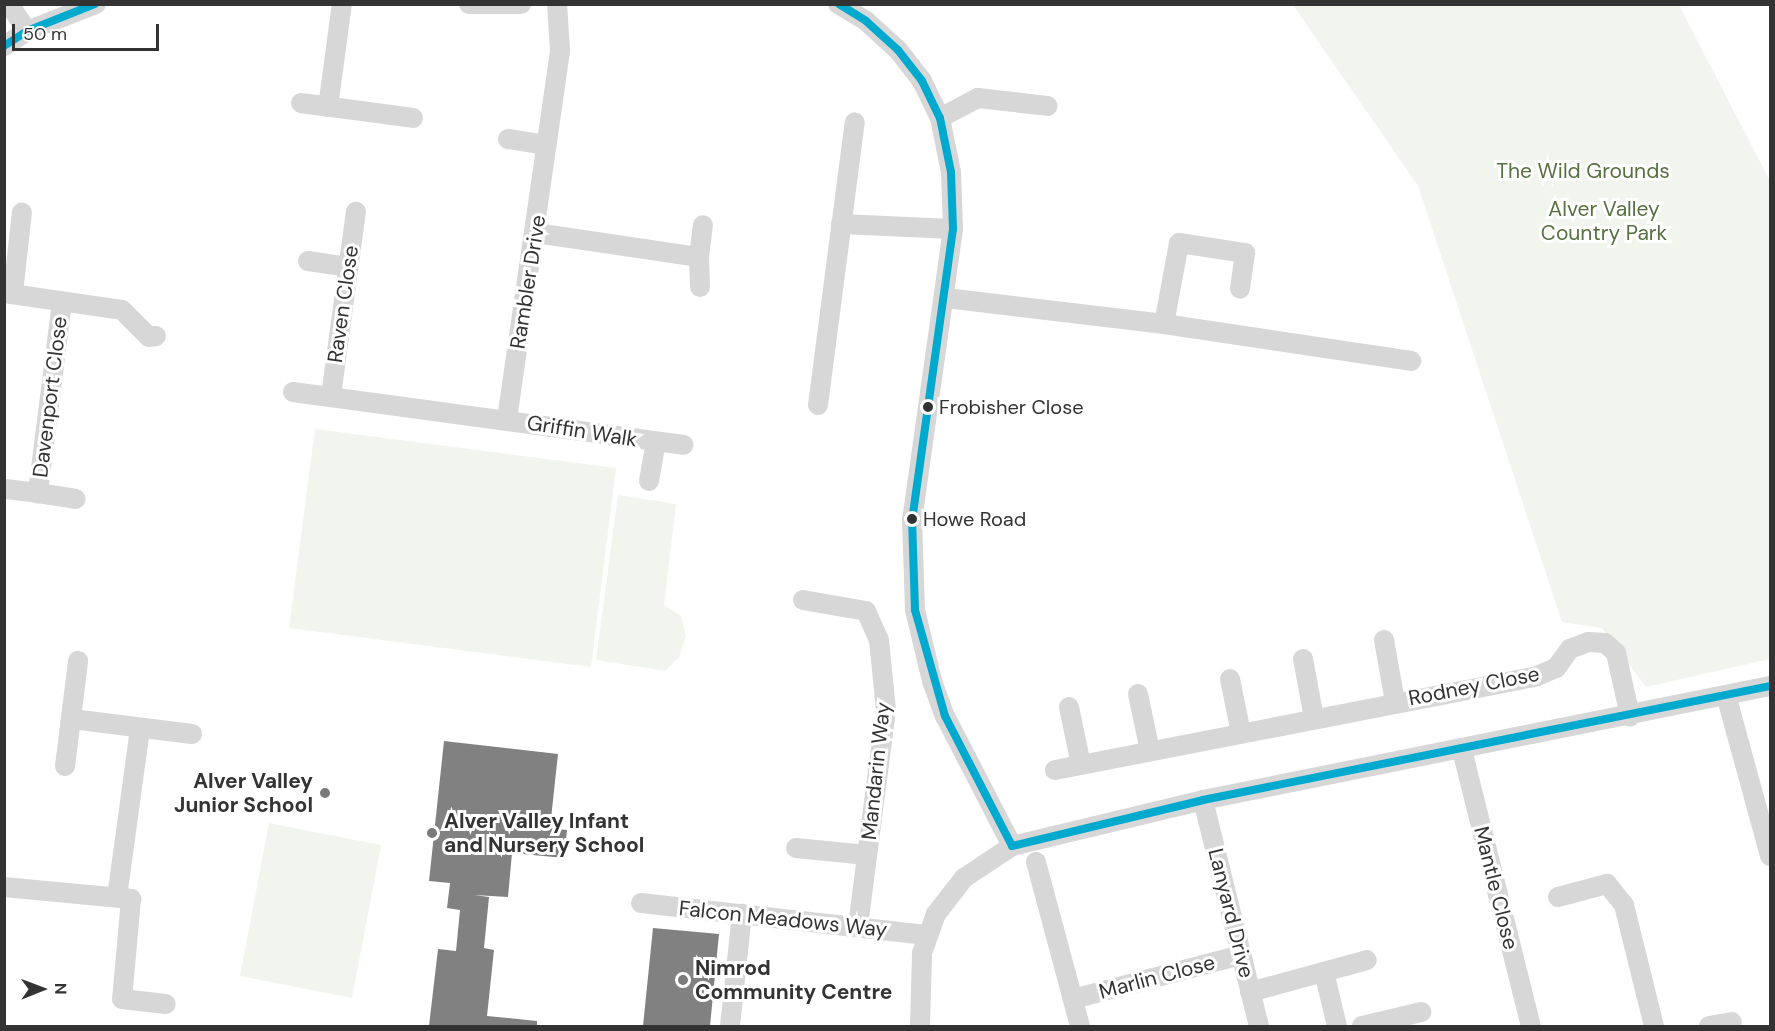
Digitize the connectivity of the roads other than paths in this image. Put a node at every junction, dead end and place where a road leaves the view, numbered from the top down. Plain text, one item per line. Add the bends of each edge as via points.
1 (9, 4) edge
2 (96, 4) edge
3 (342, 4) edge
4 (521, 4) edge
5 (557, 4) edge
6 (838, 4) edge
7 (470, 5) edge
8 (27, 32) junction
9 (4, 46) edge
10 (301, 103) dead end
11 (328, 106) junction
12 (1048, 106) dead end
13 (940, 117) junction
14 (413, 118) dead end
15 (855, 123) dead end
16 (508, 139) dead end
17 (547, 145) junction
18 (22, 212) dead end
19 (356, 212) dead end
20 (841, 224) junction
21 (703, 225) dead end
22 (953, 229) junction
23 (536, 232) junction
24 (699, 257) junction
25 (308, 261) dead end
26 (348, 267) junction
27 (700, 288) dead end
28 (1240, 289) dead end
29 (9, 293) edge
30 (946, 298) junction
31 (62, 302) junction
32 (1164, 324) junction
33 (156, 336) dead end
34 (1411, 361) dead end
35 (293, 392) dead end
36 (330, 396) junction
37 (818, 405) dead end
38 (507, 420) junction
39 (656, 442) junction
40 (683, 445) dead end
41 (649, 481) dead end
42 (6, 489) dead end
43 (38, 493) junction
44 (76, 499) dead end
45 (803, 600) dead end
46 (1384, 640) dead end
47 (1304, 659) dead end
48 (78, 661) dead end
49 (1230, 679) dead end
50 (1770, 686) edge
51 (1138, 694) dead end
52 (1726, 695) junction
53 (1395, 702) junction
54 (1069, 707) dead end
55 (1630, 716) junction
56 (1314, 718) junction
57 (72, 719) junction
58 (140, 728) junction
59 (1240, 733) junction
60 (192, 735) dead end
61 (1462, 750) junction
62 (1150, 751) junction
63 (1081, 765) junction
64 (65, 766) dead end
65 (1055, 770) dead end
66 (1203, 800) junction
67 (1767, 828) edge
68 (1012, 846) junction
69 (796, 848) dead end
70 (867, 855) junction
71 (1770, 856) edge
72 (1036, 862) dead end
73 (4, 886) edge
74 (117, 897) junction
75 (1558, 897) dead end
76 (641, 903) dead end
77 (742, 914) junction
78 (858, 927) junction
79 (926, 934) junction
80 (1240, 956) junction
81 (1367, 960) dead end
82 (1324, 972) junction
83 (1250, 992) junction
84 (1073, 999) junction
85 (166, 1004) dead end
86 (1421, 1012) dead end
87 (1732, 1022) dead end
88 (730, 1026) edge
89 (920, 1026) edge
90 (1080, 1026) edge
91 (1259, 1026) edge
92 (1337, 1026) edge
93 (1362, 1026) edge
94 (1531, 1026) edge
95 (1654, 1026) edge
96 (1709, 1026) edge

1 - 8 street
2 - 8 street
3 - 11 street
4 - 7 street
5 - 17 street, Rambler Drive via 560,50
6 - 13 street via 866,21 898,50 922,81
8 - 9 street
10 - 11 street
11 - 14 street
12 - 13 street via 978,98
13 - 22 street via 951,172
15 - 20 street
16 - 17 street
17 - 23 street, Rambler Drive
18 - 29 street
19 - 26 street, Raven Close
20 - 22 street
20 - 37 street
21 - 24 street
22 - 30 street
23 - 24 street
23 - 38 street, Rambler Drive
24 - 27 street
25 - 26 street
26 - 36 street, Raven Close
28 - 32 street via 1245,253 1179,243
29 - 31 street
30 - 32 street
30 - 68 street via 912,519 915,610 945,716
31 - 33 street via 122,310 149,337
31 - 43 street, Davenport Close
32 - 34 street
35 - 36 street
36 - 38 street
38 - 39 street, Griffin Walk
39 - 40 street, Griffin Walk
39 - 41 street, Griffin Walk
42 - 43 street, Davenport Close
43 - 44 street, Davenport Close
45 - 70 street, Mandarin Way via 866,611 879,640 886,710
46 - 53 street, Rodney Close
47 - 56 street
48 - 57 street
49 - 59 street
50 - 52 street
51 - 62 street
52 - 55 street
52 - 67 street
53 - 55 street, Rodney Close via 1537,676 1556,668 1570,649 1588,642 1605,643 1616,653
53 - 56 street, Rodney Close
54 - 63 street
55 - 61 street
56 - 59 street, Rodney Close
57 - 58 street
57 - 64 street
58 - 60 street
58 - 74 street
59 - 62 street, Rodney Close
61 - 66 street
61 - 94 street, Mantle Close
62 - 63 street, Rodney Close
63 - 65 street, Rodney Close
66 - 68 street
66 - 80 street, Lanyard Drive
67 - 71 street
68 - 79 street via 963,878
69 - 70 street, Mandarin Way
70 - 78 street, Mandarin Way
72 - 84 street, Marlin Close
73 - 74 street
74 - 85 street via 131,899 122,999
75 - 95 street via 1606,884 1624,905
76 - 77 street, Falcon Meadows Way
77 - 78 street, Falcon Meadows Way
77 - 88 street
78 - 79 street, Falcon Meadows Way
79 - 89 street
80 - 83 street, Lanyard Drive
80 - 84 street, Marlin Close
81 - 82 street
82 - 83 street
82 - 92 street
83 - 91 street, Lanyard Drive
84 - 90 street, Marlin Close
86 - 93 street
87 - 96 street

